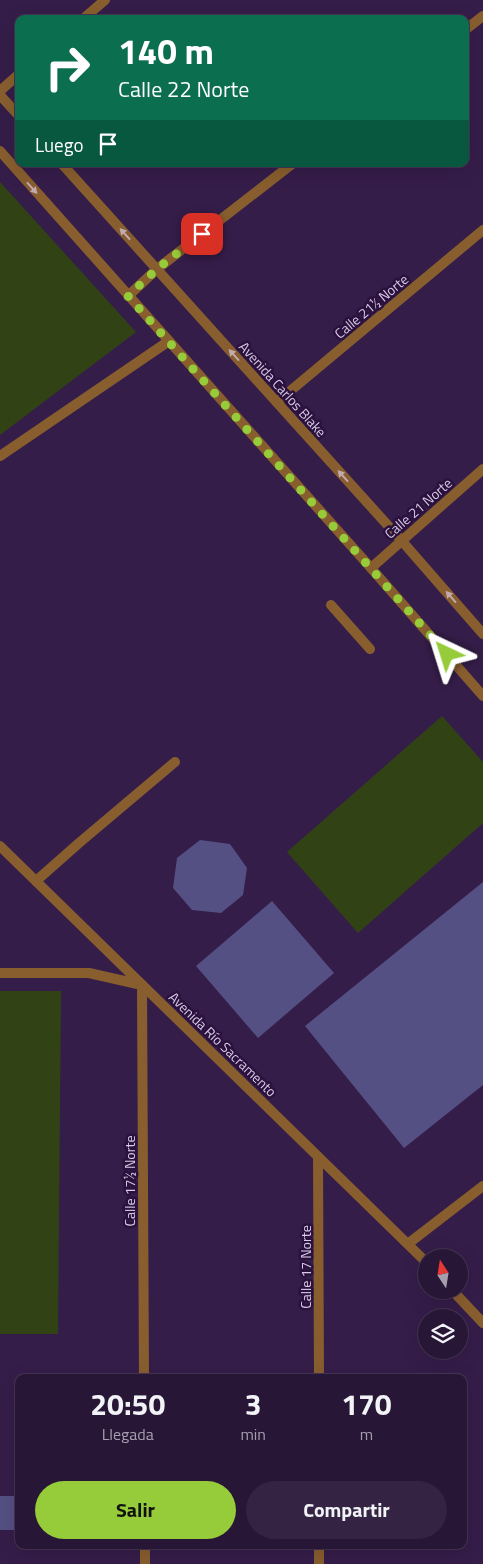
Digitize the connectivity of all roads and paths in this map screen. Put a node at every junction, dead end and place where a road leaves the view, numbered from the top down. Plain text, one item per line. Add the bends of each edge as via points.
1 (105, 0) edge
2 (88, 15) edge
3 (483, 16) edge
4 (469, 27) edge
5 (15, 77) edge
6 (0, 90) edge
7 (0, 95) edge
8 (15, 112) edge
9 (0, 151) edge
10 (65, 167) edge
11 (288, 167) edge
12 (483, 230) edge
13 (157, 269) junction
14 (128, 296) junction
15 (169, 341) junction
16 (277, 402) junction
17 (0, 456) edge
18 (483, 469) edge
19 (401, 540) junction
20 (371, 568) junction
21 (331, 605) dead end
22 (483, 634) edge
23 (370, 649) dead end
24 (483, 696) edge
25 (175, 762) dead end
26 (0, 846) edge
27 (36, 881) junction
28 (0, 973) edge
29 (142, 985) junction
30 (318, 1156) junction
31 (483, 1186) edge
32 (409, 1243) junction
33 (418, 1253) edge
34 (460, 1299) edge
35 (483, 1323) edge
36 (144, 1374) edge
37 (318, 1374) edge
38 (145, 1549) edge
39 (319, 1549) edge
40 (145, 1564) edge
41 (319, 1564) edge

1 - 2 street
3 - 4 street
5 - 6 street
7 - 8 street
9 -> 14 street
13 -> 10 street, Avenida Carlos Blake
11 - 13 street
12 - 16 street, Calle 21½ Norte
13 - 14 street
16 -> 13 street, Avenida Carlos Blake
14 - 15 street
15 - 17 street
15 - 20 street
19 -> 16 street, Avenida Carlos Blake
18 - 19 street, Calle 21 Norte
19 - 20 street, Calle 21 Norte
22 -> 19 street, Avenida Carlos Blake
20 - 24 street
21 - 23 street
25 - 27 street
26 - 27 street, Avenida Río Sacramento
27 - 29 street, Avenida Río Sacramento
28 - 29 street via 88,973
29 - 30 street, Avenida Río Sacramento
29 - 36 street, Calle 17½ Norte
30 - 32 street, Avenida Río Sacramento
30 - 37 street, Calle 17 Norte
31 - 32 street
32 - 33 street, Avenida Río Sacramento
34 - 35 street
38 - 40 street
39 - 41 street

